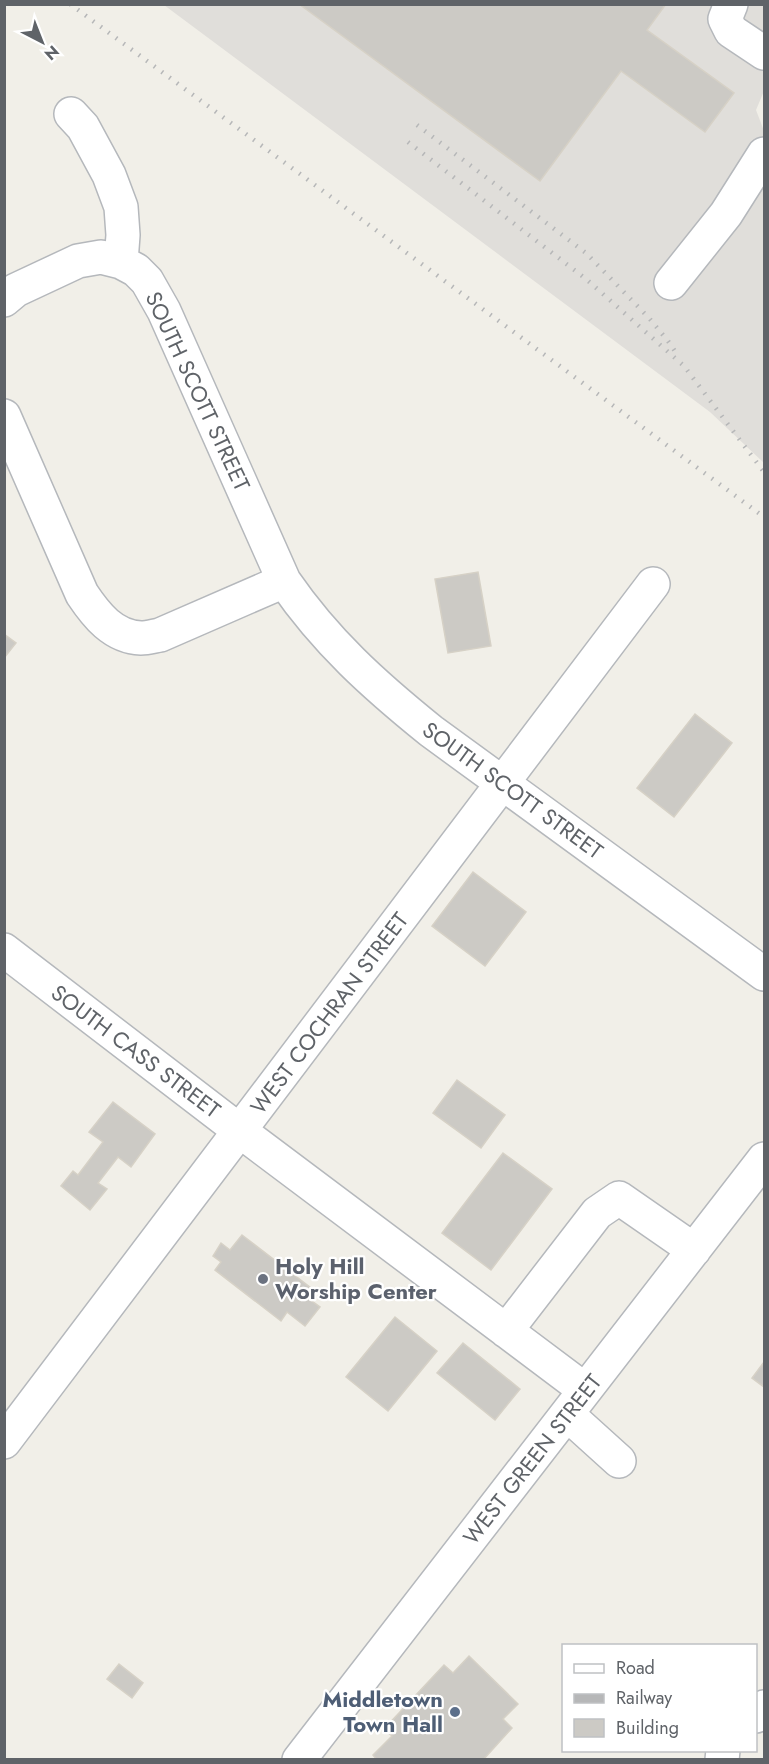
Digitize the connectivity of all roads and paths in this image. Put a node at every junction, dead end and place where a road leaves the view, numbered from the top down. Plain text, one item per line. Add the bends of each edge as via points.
1 (731, 4) edge
2 (765, 53) edge
3 (71, 114) dead end
4 (765, 154) edge
5 (121, 262) junction
6 (671, 283) dead end
7 (4, 300) edge
8 (4, 416) edge
9 (13, 457) edge
10 (284, 581) junction
11 (653, 584) dead end
12 (503, 783) junction
13 (4, 950) edge
14 (765, 974) edge
15 (240, 1131) junction
16 (765, 1159) edge
17 (694, 1250) junction
18 (506, 1331) junction
19 (576, 1402) junction
20 (4, 1442) edge
21 (619, 1461) dead end
22 (299, 1760) edge

1 - 2 street via 724,19 731,31
3 - 5 street via 83,127 104,165 121,207
4 - 6 street via 726,214
5 - 7 street, SOUTH SCOTT STREET via 101,257 78,261 16,290
5 - 10 street, SOUTH SCOTT STREET via 147,281 164,311
8 - 9 street
9 - 10 street via 82,594 94,612 123,635 160,635
10 - 12 street, SOUTH SCOTT STREET via 338,650 382,692
11 - 12 street, WEST COCHRAN STREET
12 - 14 street, SOUTH SCOTT STREET
12 - 15 street, WEST COCHRAN STREET
13 - 15 street, SOUTH CASS STREET
15 - 18 street, SOUTH CASS STREET
15 - 20 street, WEST COCHRAN STREET
16 - 17 street, WEST GREEN STREET
17 - 18 street via 619,1198 597,1213
17 - 19 street, WEST GREEN STREET
18 - 19 street, SOUTH CASS STREET
19 - 21 street, SOUTH CASS STREET
19 - 22 street, WEST GREEN STREET

